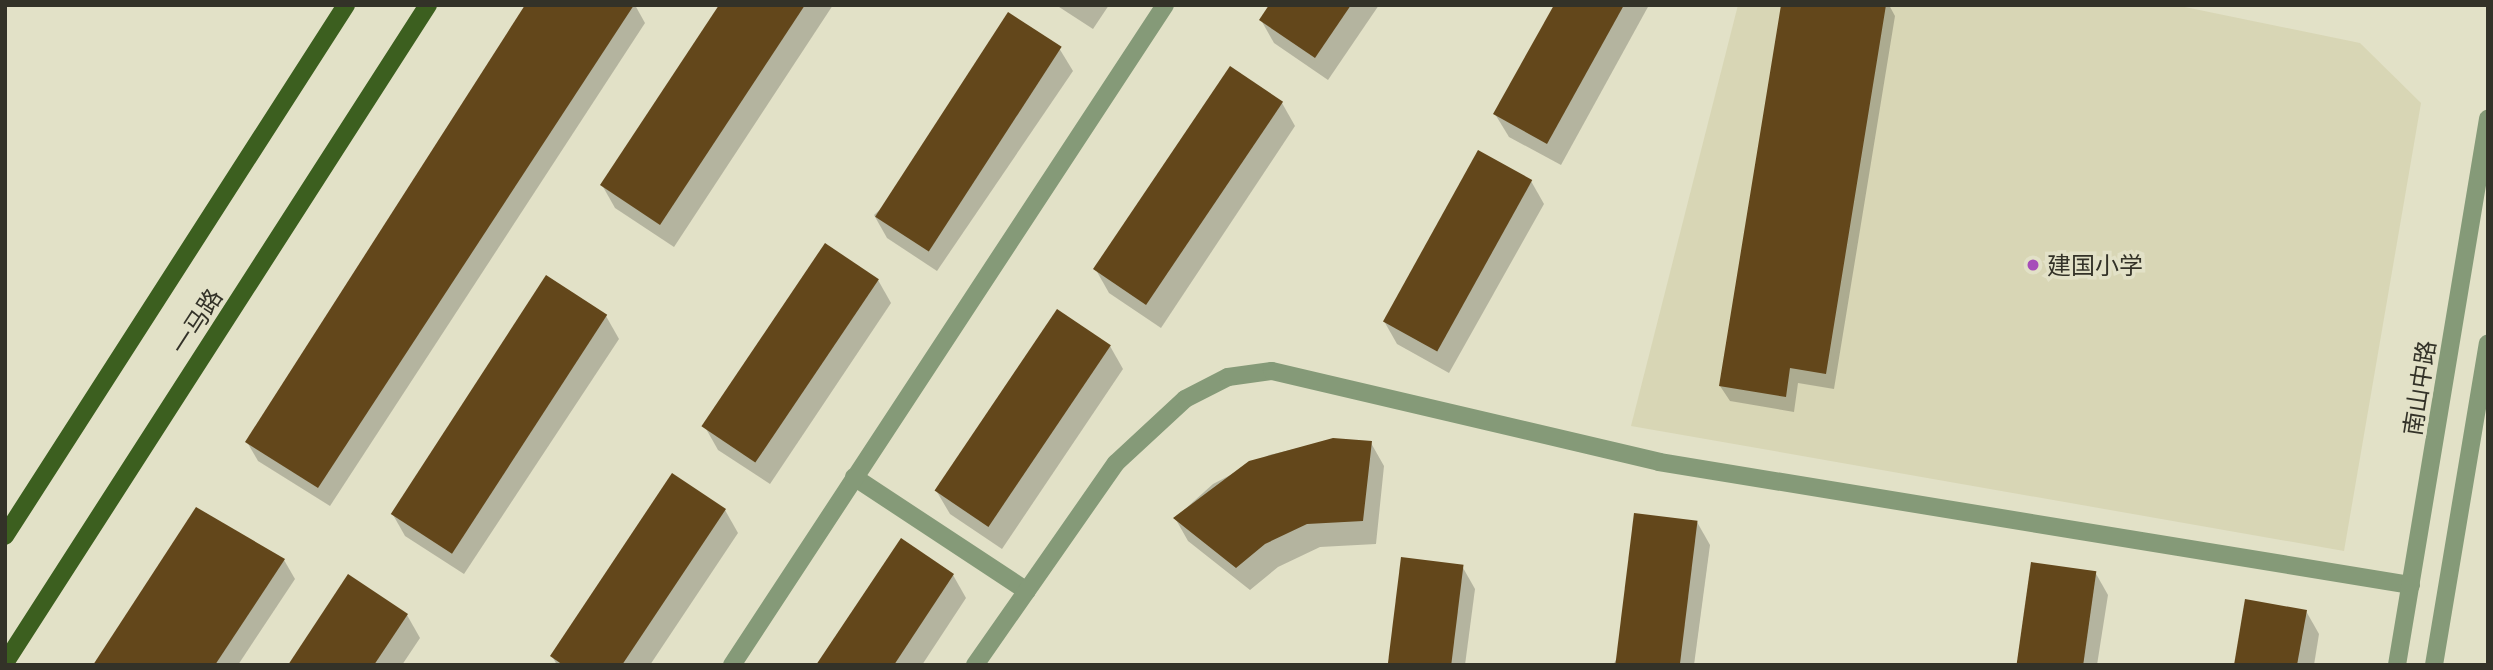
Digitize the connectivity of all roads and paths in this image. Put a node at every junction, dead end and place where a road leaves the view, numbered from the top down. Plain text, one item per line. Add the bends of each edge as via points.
1 (346, 5) edge
2 (428, 5) edge
3 (1165, 5) edge
4 (2488, 119) edge
5 (2488, 344) edge
6 (854, 477) junction
7 (5, 536) edge
8 (2411, 585) junction
9 (1027, 590) junction
10 (5, 663) edge
11 (732, 665) edge
12 (975, 665) edge
13 (2397, 665) edge
14 (2434, 665) edge

1 - 7 main road, 一马路
2 - 10 main road, 一马路
3 - 6 street
4 - 8 street, 南山中路
5 - 14 street
6 - 9 street
6 - 11 street
8 - 9 street via 1659,462 1272,371 1228,377 1185,399 1116,464
8 - 13 street, 南山中路
9 - 12 street

